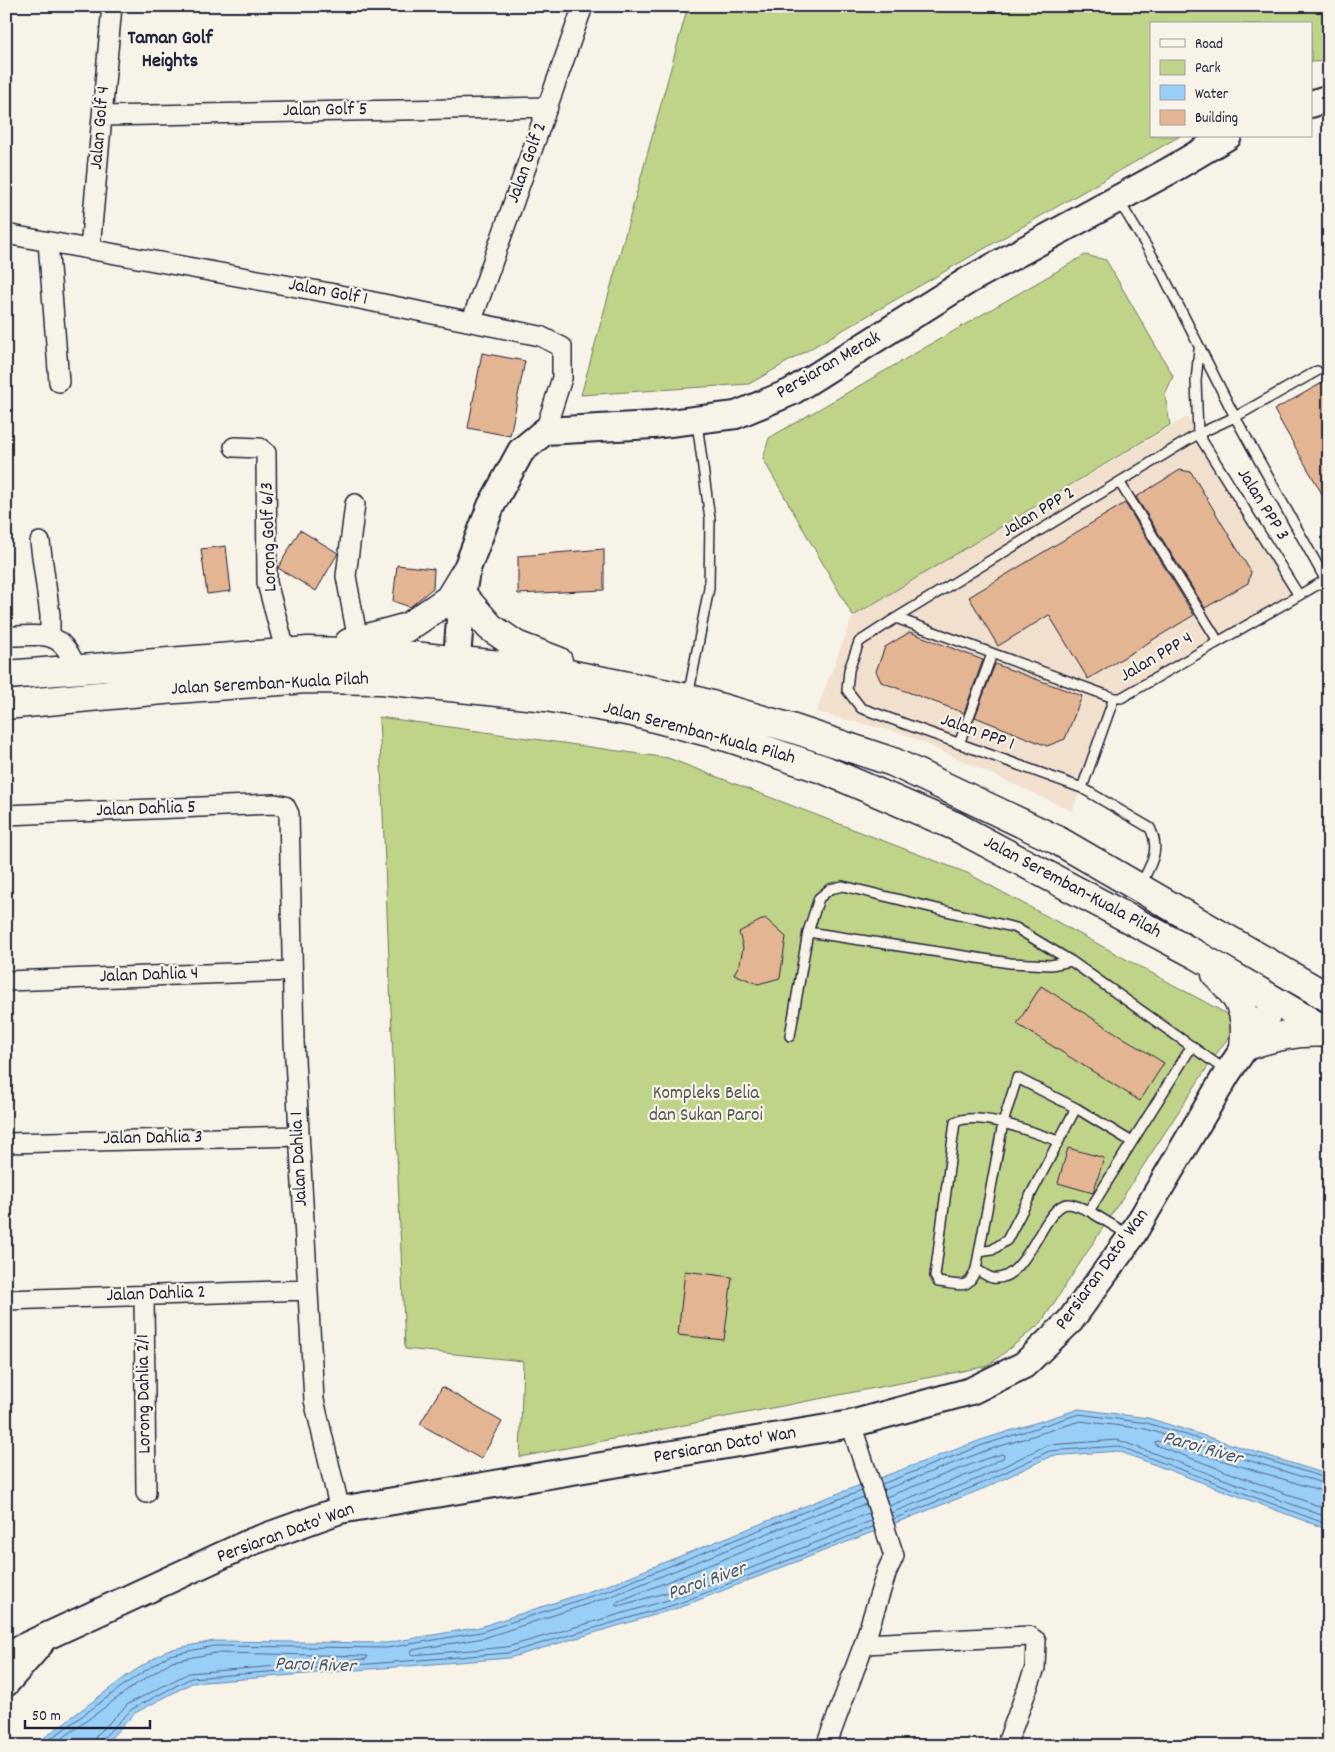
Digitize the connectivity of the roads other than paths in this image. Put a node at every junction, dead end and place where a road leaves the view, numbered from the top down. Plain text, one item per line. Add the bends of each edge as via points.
1 (112, 6) edge
2 (583, 6) edge
3 (1329, 98) edge
4 (1312, 104) edge
5 (548, 107) junction
6 (102, 116) junction
7 (1224, 138) edge
8 (1118, 198) junction
9 (6, 234) edge
10 (48, 242) junction
11 (90, 249) junction
12 (472, 320) junction
13 (1199, 349) junction
14 (1317, 371) dead end
15 (59, 382) dead end
16 (1235, 417) junction
17 (697, 420) junction
18 (545, 431) junction
19 (1198, 434) junction
20 (234, 447) dead end
21 (1120, 483) junction
22 (354, 504) dead end
23 (40, 542) dead end
24 (1327, 581) edge
25 (464, 583) junction
26 (1298, 594) junction
27 (896, 618) junction
28 (6, 636) edge
29 (50, 636) junction
30 (358, 641) junction
31 (1218, 641) junction
32 (297, 652) junction
33 (992, 654) junction
34 (457, 661) junction
35 (146, 664) junction
36 (77, 670) junction
37 (6, 675) edge
38 (235, 685) junction
39 (455, 687) junction
40 (678, 696) junction
41 (1114, 698) junction
42 (6, 705) edge
43 (861, 708) joint
44 (959, 744) junction
45 (1082, 788) junction
46 (285, 806) joint
47 (6, 815) edge
48 (1139, 888) junction
49 (808, 932) junction
50 (1197, 955) junction
51 (1262, 960) junction
52 (1072, 961) junction
53 (292, 971) junction
54 (6, 980) edge
55 (1329, 998) edge
56 (1276, 1002) junction
57 (1329, 1033) edge
58 (790, 1036) dead end
59 (1192, 1046) junction
60 (1244, 1048) junction
61 (1228, 1072) junction
62 (1076, 1108) junction
63 (1003, 1123) junction
64 (299, 1136) junction
65 (1059, 1141) junction
66 (1132, 1142) junction
67 (6, 1143) edge
68 (1089, 1211) junction
69 (1131, 1237) junction
70 (979, 1252) junction
71 (976, 1269) junction
72 (306, 1290) junction
73 (144, 1295) junction
74 (6, 1300) edge
75 (851, 1424) junction
76 (146, 1493) dead end
77 (340, 1510) junction
78 (46, 1638) junction
79 (864, 1644) junction
80 (6, 1655) edge
81 (6, 1683) edge
82 (826, 1746) edge
83 (1006, 1746) edge

1 - 6 street, Jalan Golf 4
2 - 5 street, Jalan Golf 2
3 - 4 street
5 - 6 street, Jalan Golf 5
5 - 12 street, Jalan Golf 2
6 - 11 street, Jalan Golf 4
7 - 8 street, Persiaran Merak
8 - 13 lane via 1159,267
8 - 17 street, Persiaran Merak via 970,280 790,392 736,414
9 - 10 street, Jalan Golf 1
10 - 11 street, Jalan Golf 1
10 - 15 street
11 - 12 street, Jalan Golf 1
12 - 18 street, Jalan Golf 1 via 540,336 562,347 562,378
13 - 16 lane
13 - 19 lane via 1196,382
14 - 16 lane, Jalan PPP 2
16 - 19 lane, Jalan PPP 2
16 - 24 lane
17 - 18 street, Persiaran Merak
17 - 40 lane via 710,518 709,588
18 - 25 street via 521,450 491,506
19 - 21 lane, Jalan PPP 2
19 - 26 lane, Jalan PPP 3
20 - 32 street, Lorong Golf 6/3 via 260,448 266,453 268,583
21 - 27 lane, Jalan PPP 2
21 - 31 lane
22 - 30 street via 346,567
23 - 29 street
24 - 26 lane, Jalan PPP 4
25 - 30 highway via 449,599 408,627
25 - 34 street
25 - 40 highway via 490,627 516,645 576,667
26 - 31 lane, Jalan PPP 4
27 - 33 lane
27 - 43 lane, Jalan PPP 2 via 859,642 846,690
28 - 29 street
29 - 36 street via 61,641 70,652
30 - 32 highway
31 - 41 lane, Jalan PPP 4 via 1121,698
32 - 34 highway, Jalan Seremban-Kuala Pilah via 384,653
32 - 35 highway, Jalan Seremban-Kuala Pilah
33 - 41 lane
33 - 44 lane
34 - 39 street
34 - 40 highway, Jalan Seremban-Kuala Pilah via 548,670
35 - 36 highway, Jalan Seremban-Kuala Pilah
35 - 38 highway via 152,671 164,674 230,672 235,676
36 - 37 highway, Jalan Seremban-Kuala Pilah
38 - 39 highway, Jalan Seremban-Kuala Pilah via 306,679 382,680
38 - 42 highway, Jalan Seremban-Kuala Pilah
39 - 50 highway, Jalan Seremban-Kuala Pilah via 546,697 632,712 730,738 825,770 956,826
40 - 48 highway, Jalan Seremban-Kuala Pilah via 791,728 893,762 1058,840
41 - 45 lane, Jalan PPP 4
43 - 44 lane, Jalan PPP 1
44 - 45 lane, Jalan PPP 1
45 - 48 lane, Jalan PPP 1 via 1150,828 1156,839 1154,856
46 - 47 street, Jalan Dahlia 5
46 - 53 street, Jalan Dahlia 1 via 289,814
48 - 51 highway, Jalan Seremban-Kuala Pilah
49 - 52 lane via 1010,963 1051,965
49 - 52 lane via 819,898 830,889 843,886 1016,928
49 - 58 lane
50 - 56 highway, Jalan Seremban-Kuala Pilah
50 - 60 highway via 1234,992 1242,1006 1246,1031
51 - 55 highway, Jalan Seremban-Kuala Pilah
51 - 56 highway via 1279,987
52 - 59 lane
53 - 54 street, Jalan Dahlia 4
53 - 64 street, Jalan Dahlia 1
56 - 57 highway, Jalan Seremban-Kuala Pilah
56 - 60 street, Persiaran Dato' Wan
57 - 60 highway via 1287,1034
59 - 61 lane
59 - 66 lane
60 - 61 street, Persiaran Dato' Wan
61 - 69 street, Persiaran Dato' Wan
62 - 63 lane via 1017,1078
62 - 65 lane
62 - 66 lane
63 - 65 lane
63 - 70 lane
63 - 71 lane via 964,1117 955,1122 935,1276 938,1282 966,1285 971,1282
64 - 67 street, Jalan Dahlia 3
64 - 72 street, Jalan Dahlia 1
65 - 70 lane via 1007,1240 992,1250
66 - 68 lane
68 - 69 lane
68 - 71 lane via 1065,1204 1057,1210 1025,1258 1009,1275 990,1278
69 - 75 street, Persiaran Dato' Wan via 1070,1321 1024,1365 971,1391
70 - 71 lane
72 - 73 street, Jalan Dahlia 2
72 - 77 street, Jalan Dahlia 1 via 314,1400
73 - 74 street, Jalan Dahlia 2
73 - 76 street, Lorong Dahlia 2/1
75 - 77 street, Persiaran Dato' Wan
75 - 79 street via 894,1556
77 - 78 street, Persiaran Dato' Wan via 251,1542
78 - 80 street, Persiaran Dato' Wan
78 - 81 street
79 - 82 street
79 - 83 street via 1029,1636 1036,1641 1035,1668

